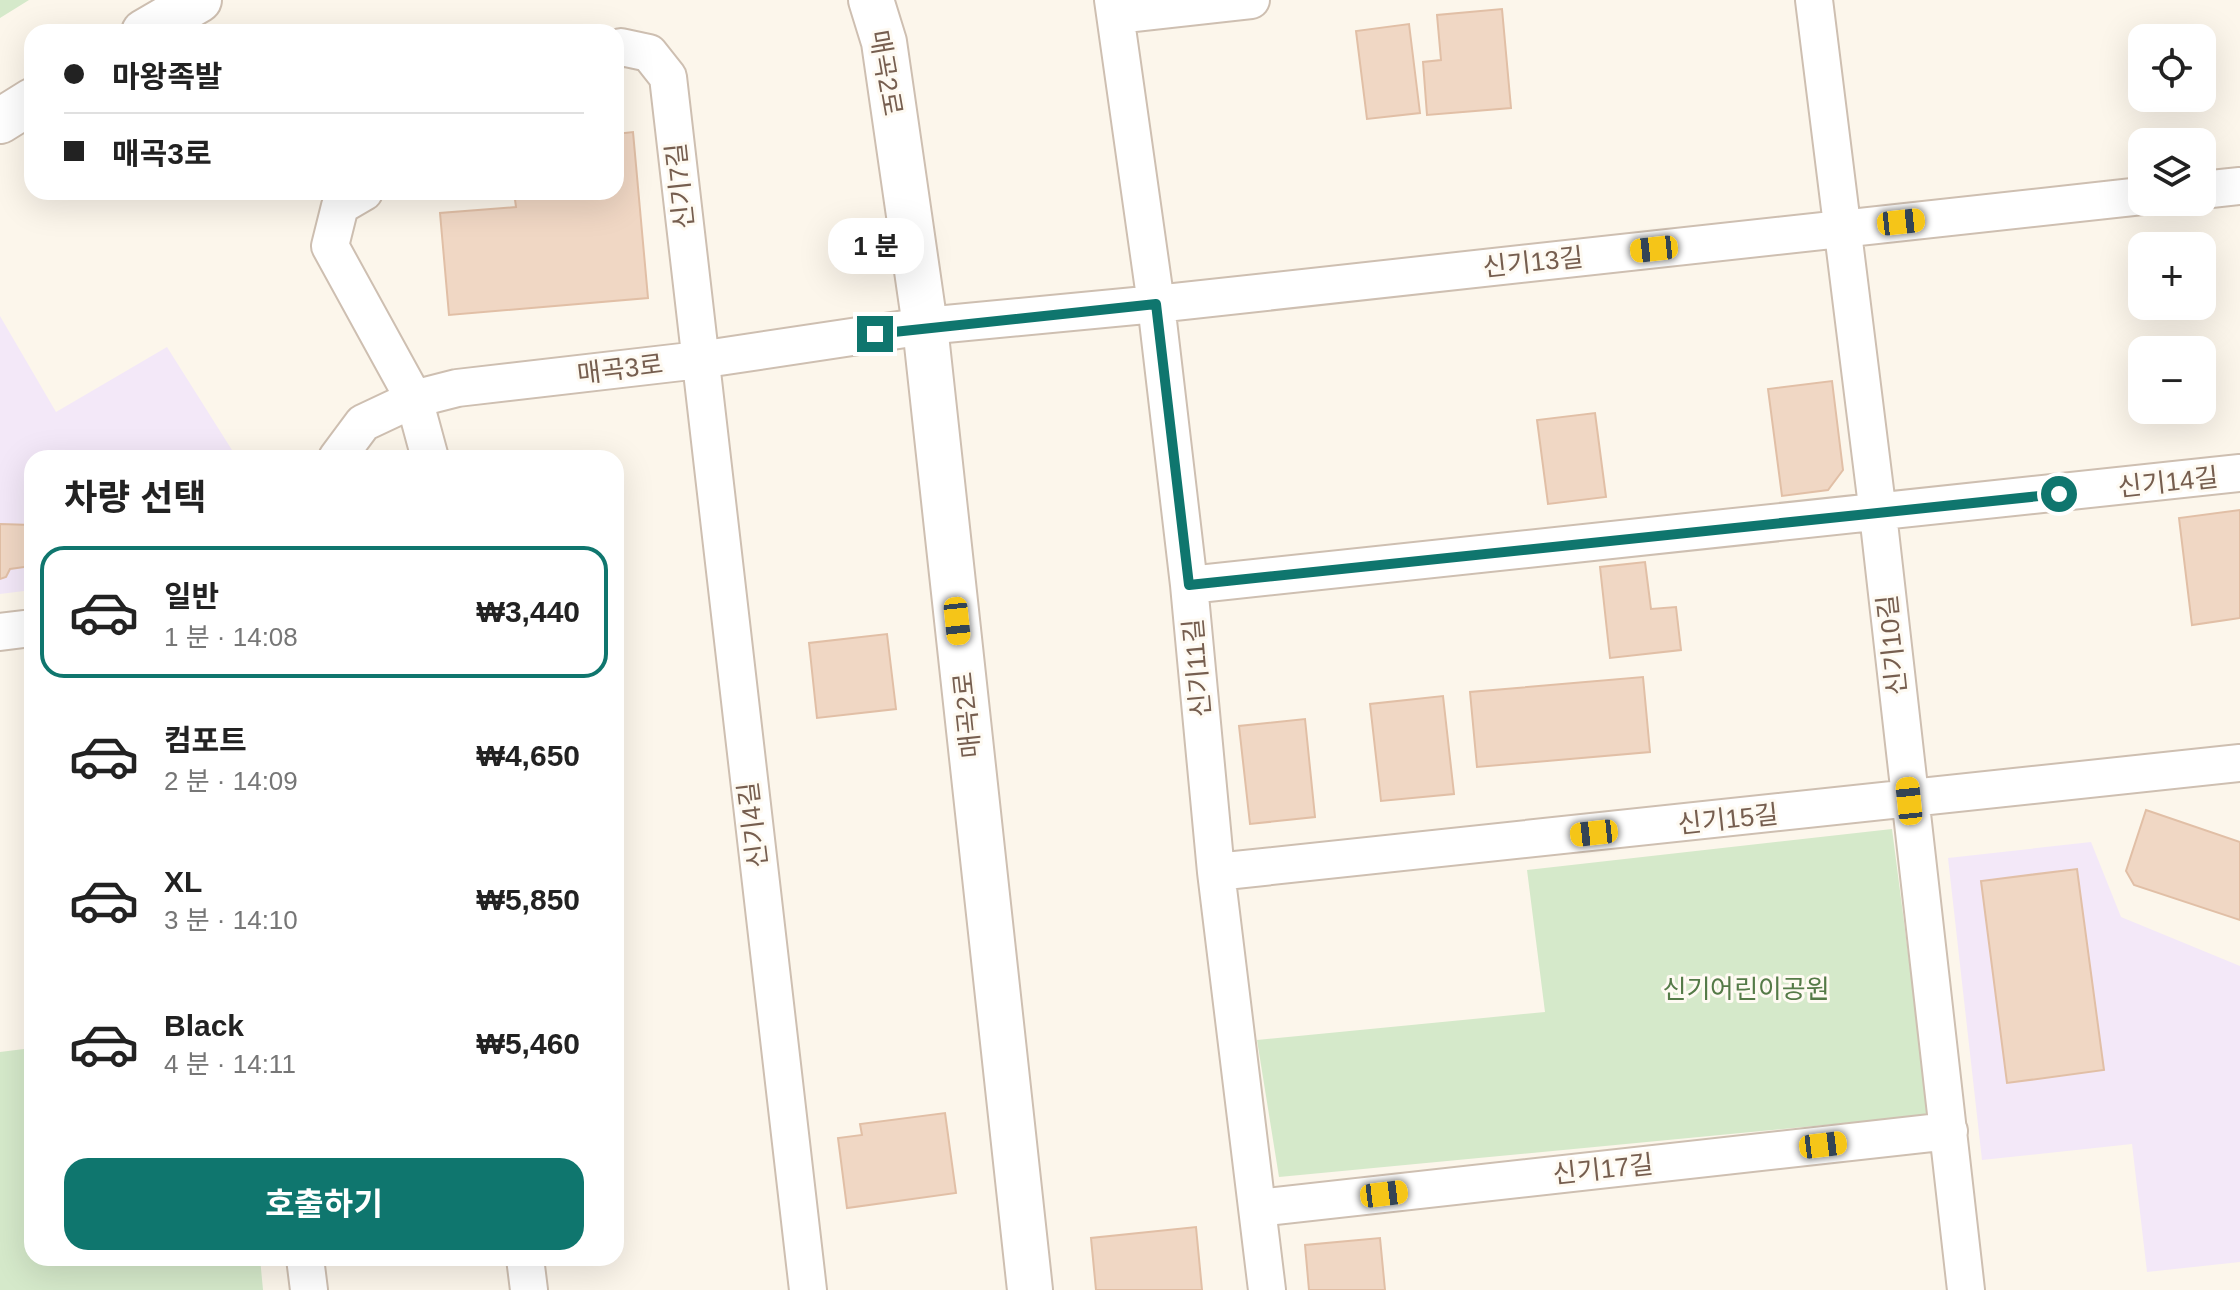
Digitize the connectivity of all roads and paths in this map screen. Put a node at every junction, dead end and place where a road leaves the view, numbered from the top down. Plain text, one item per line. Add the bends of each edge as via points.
1 (199, 0) edge
2 (871, 0) edge
3 (1251, 0) edge
4 (1814, 0) edge
5 (1114, 7) edge
6 (158, 24) edge
7 (624, 48) edge
8 (24, 106) edge
9 (0, 121) edge
10 (2240, 186) edge
11 (2216, 189) edge
12 (2128, 197) edge
13 (350, 200) edge
14 (1840, 228) junction
15 (1156, 304) junction
16 (925, 326) junction
17 (699, 360) junction
18 (414, 399) junction
19 (343, 450) edge
20 (428, 450) edge
21 (2240, 473) edge
22 (1878, 514) junction
23 (1189, 585) junction
24 (24, 629) edge
25 (0, 632) edge
26 (2240, 763) edge
27 (1909, 801) junction
28 (1216, 872) junction
29 (1949, 1131) junction
30 (1258, 1208) junction
31 (306, 1266) edge
32 (526, 1266) edge
33 (309, 1290) edge
34 (529, 1290) edge
35 (808, 1290) edge
36 (1030, 1290) edge
37 (1267, 1290) edge
38 (1966, 1290) edge

1 - 6 street
2 - 16 street, 매곡2로 via 884,42
3 - 5 street
4 - 14 street, 신기10길
5 - 15 street, 신기11길
7 - 17 street, 신기7길 via 649,53 668,77
8 - 9 street
10 - 11 street
12 - 14 street, 신기13길
13 - 18 street via 340,206 330,246
14 - 15 street, 신기13길
14 - 22 street, 신기10길
15 - 16 street, 신기13길
15 - 23 street, 신기11길
16 - 17 street, 매곡3로
16 - 36 street, 매곡2로
17 - 18 street, 매곡3로 via 457,388
17 - 35 street, 신기4길
18 - 19 street, 매곡3로 via 363,423
18 - 20 street
21 - 22 street, 신기14길
22 - 23 street, 신기14길
22 - 27 street, 신기10길
23 - 28 street, 신기11길
24 - 25 street
26 - 27 street, 신기15길
27 - 28 street, 신기15길
27 - 29 street, 신기10길
28 - 30 street, 신기11길
29 - 30 street, 신기17길
29 - 38 street, 신기10길
30 - 37 street, 신기11길
31 - 33 street
32 - 34 street

